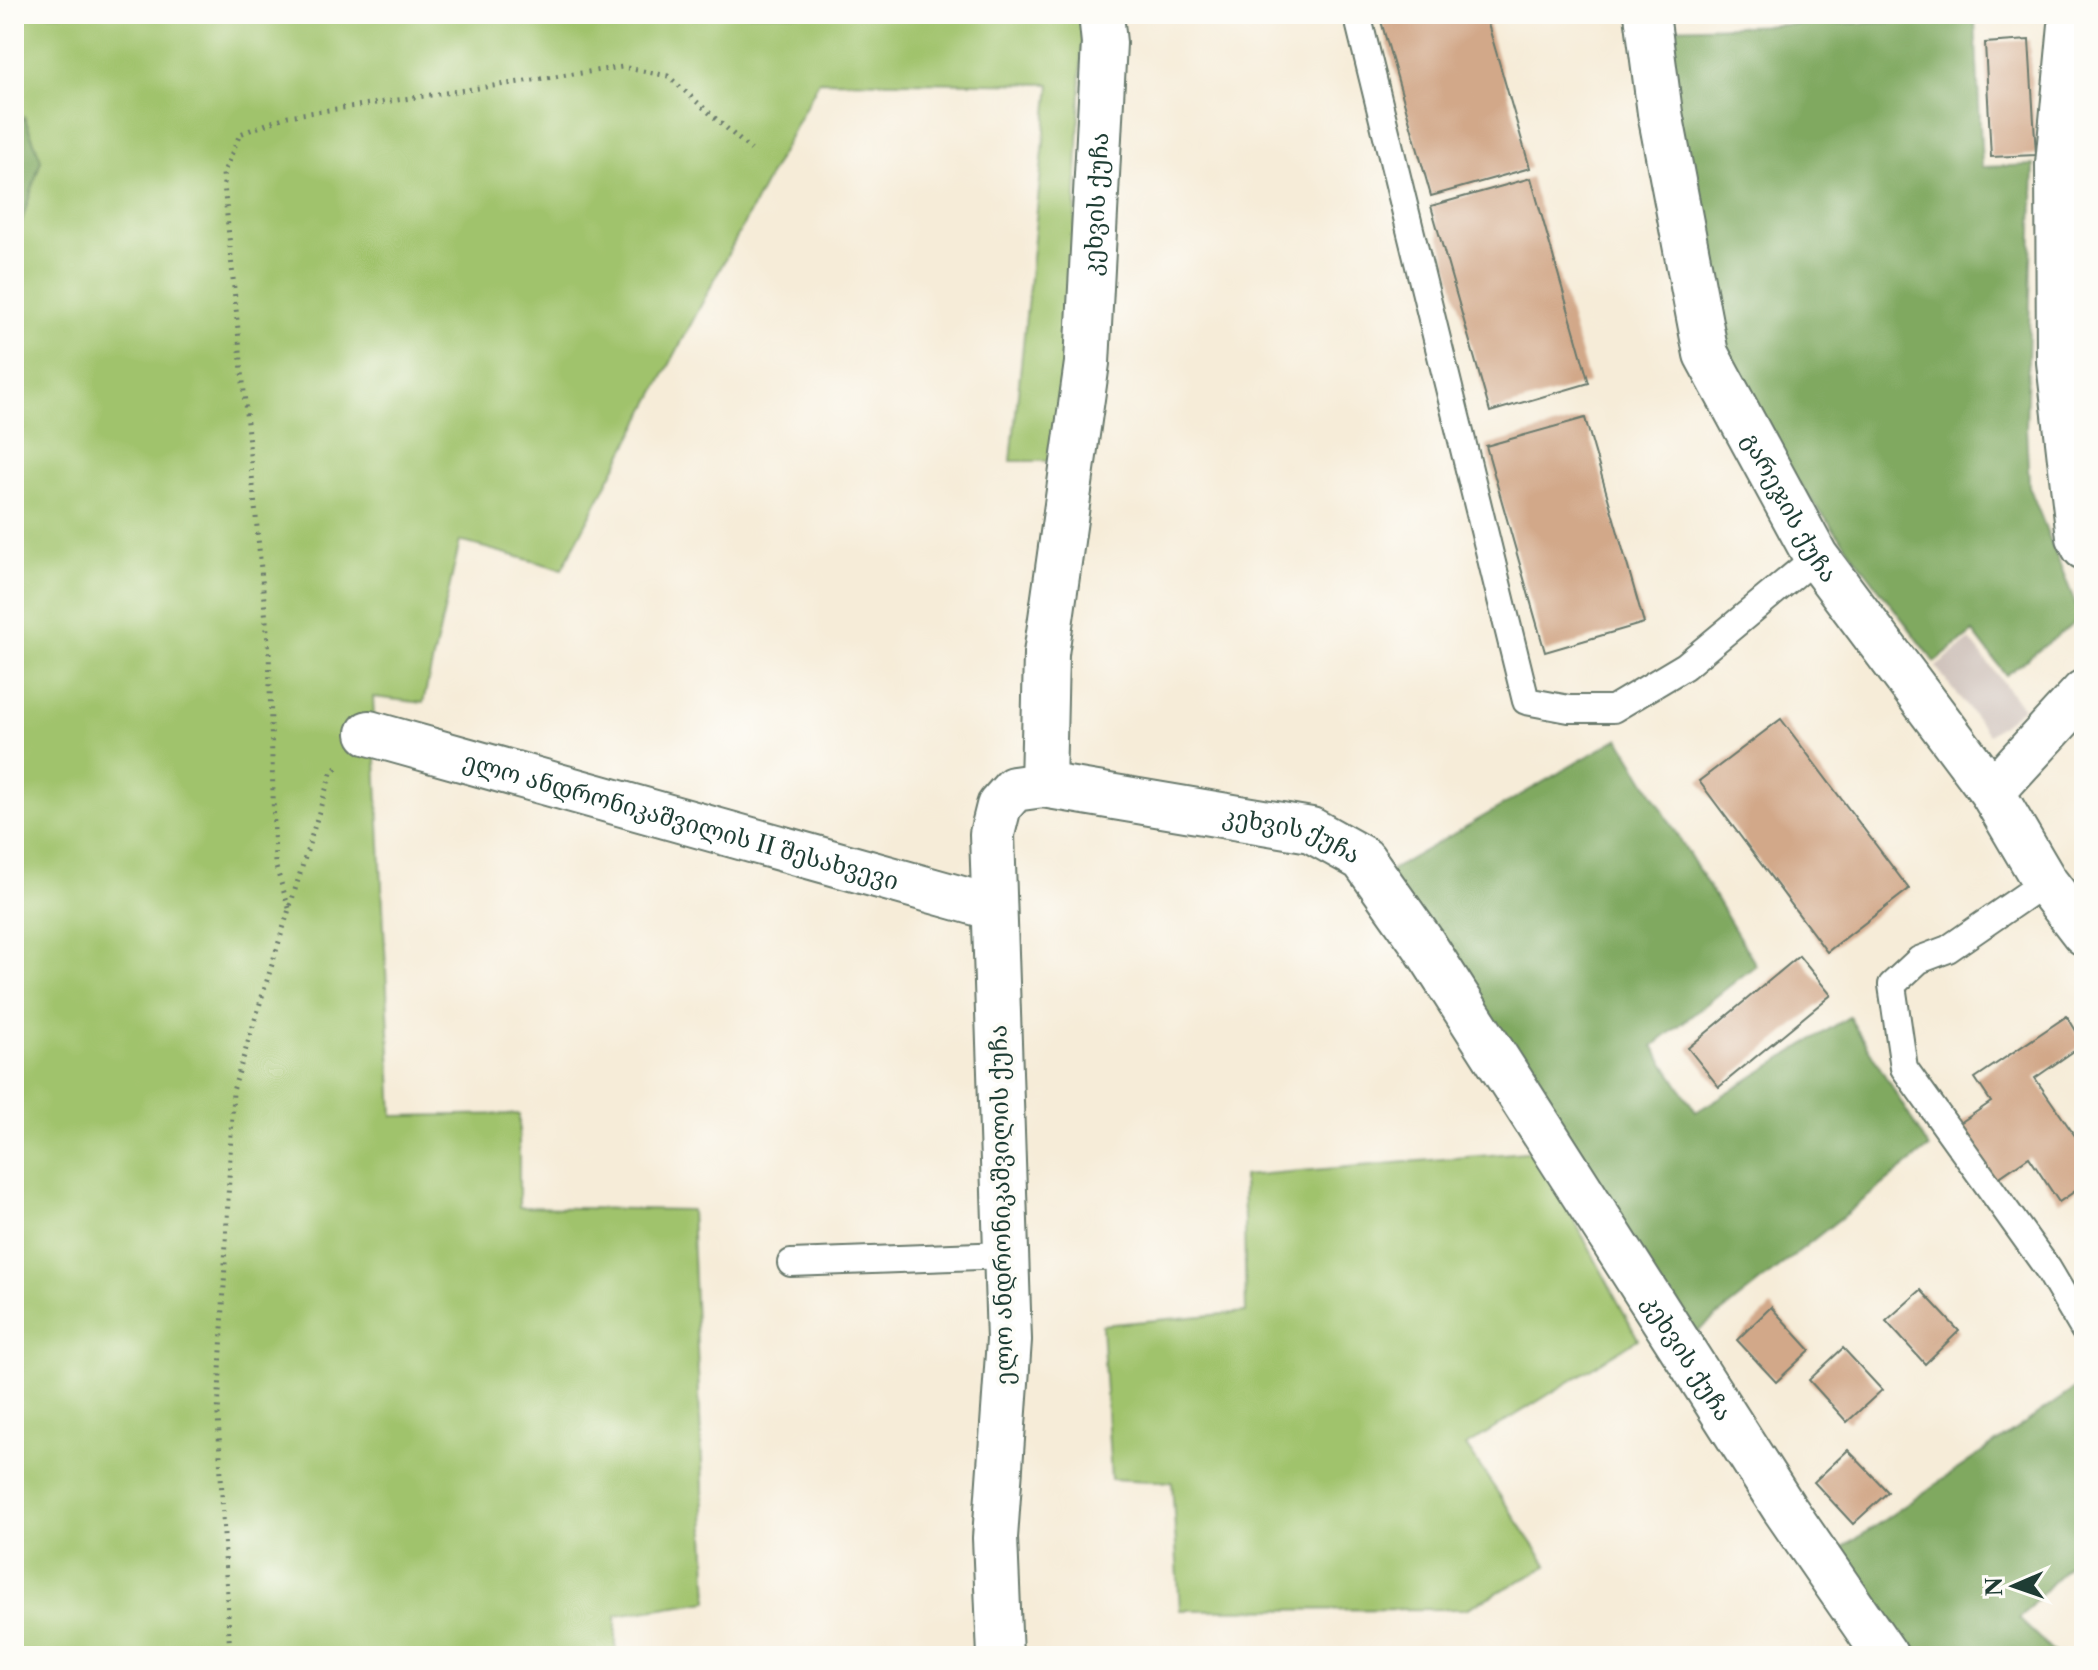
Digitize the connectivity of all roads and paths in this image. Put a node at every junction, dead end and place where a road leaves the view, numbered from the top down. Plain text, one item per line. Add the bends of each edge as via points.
1 (1101, 14) edge
2 (1357, 14) edge
3 (1647, 14) edge
4 (2072, 14) edge
5 (751, 150) dead end
6 (2084, 547) edge
7 (1816, 557) junction
8 (2084, 692) edge
9 (369, 733) joint
10 (1043, 785) junction
11 (1992, 792) junction
12 (2045, 882) junction
13 (289, 908) junction
14 (994, 908) junction
15 (2084, 933) edge
16 (1006, 1255) junction
17 (791, 1263) dead end
18 (2084, 1330) edge
19 (230, 1656) edge
20 (1000, 1656) edge
21 (1886, 1656) edge

1 - 10 street, კეხვის ქუჩა via 1104,43 1087,363 1046,654
2 - 7 lane via 1526,701 1569,709 1613,709 1685,666
3 - 7 street, გარეჯის ქუჩა via 1660,113 1706,354
4 - 6 street via 2058,164 2059,362
5 - 13 path via 668,76 622,67 288,116 240,134 223,174 269,652 275,864
7 - 11 street, გარეჯის ქუჩა
8 - 11 street
9 - 13 path via 331,773
9 - 14 street, ელო ანდრონიკაშვილის II შესახვევი
10 - 14 street, ელო ანდრონიკაშვილის ქუჩა via 1014,789 999,806 992,834
10 - 21 street, კეხვის ქუჩა via 1311,830 1363,859 1433,958 1784,1508
11 - 12 street, გარეჯის ქუჩა
12 - 15 street, გარეჯის ქუჩა
12 - 18 lane via 1948,949 1919,960 1892,985 1904,1068 2048,1269
13 - 19 path via 233,1091 218,1415
14 - 16 street, ელო ანდრონიკაშვილის ქუჩა
16 - 17 lane
16 - 20 street, ელო ანდრონიკაშვილის ქუჩა via 1009,1340 995,1538

